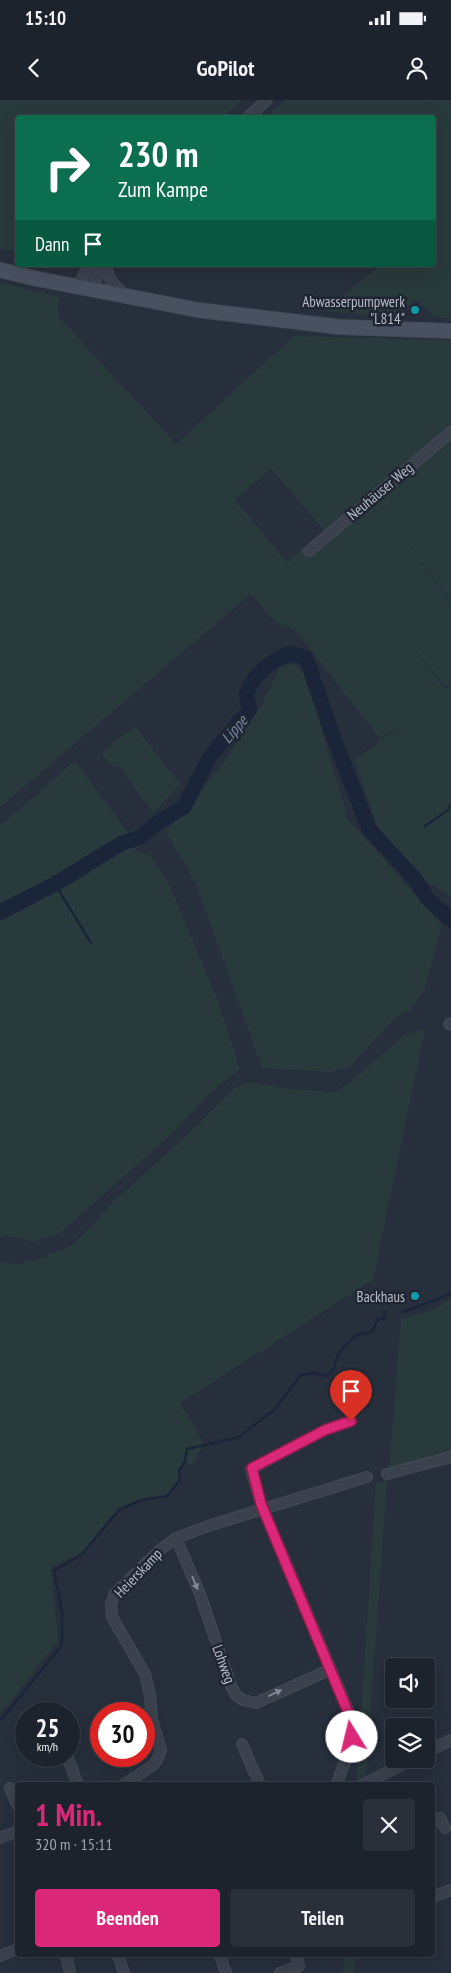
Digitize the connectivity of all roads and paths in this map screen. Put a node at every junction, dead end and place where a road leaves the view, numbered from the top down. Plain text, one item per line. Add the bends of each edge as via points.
1 (267, 100) edge
2 (250, 115) edge
3 (88, 267) edge
4 (104, 267) edge
5 (106, 267) edge
6 (0, 270) edge
7 (77, 287) junction
8 (91, 289) junction
9 (125, 296) junction
10 (451, 332) edge
11 (451, 432) edge
12 (309, 551) dead end
13 (351, 1421) dead end
14 (451, 1457) edge
15 (387, 1474) dead end
16 (367, 1477) dead end
17 (264, 1508) junction
18 (176, 1538) junction
19 (329, 1670) junction
20 (451, 1740) edge
21 (242, 1744) dead end
22 (435, 1748) edge
23 (71, 1767) edge
24 (396, 1768) edge
25 (77, 1782) edge
26 (128, 1782) edge
27 (259, 1782) edge
28 (337, 1782) edge
29 (368, 1782) edge
30 (10, 1788) dead end
31 (15, 1799) edge
32 (435, 1820) edge
33 (446, 1828) dead end
34 (15, 1832) edge
35 (0, 1838) edge
36 (451, 1890) edge
37 (435, 1896) edge
38 (15, 1950) edge
39 (0, 1956) edge
40 (66, 1957) edge
41 (119, 1957) edge
42 (221, 1957) edge
43 (297, 1957) edge
44 (70, 1973) edge
45 (124, 1973) edge
46 (226, 1973) edge
47 (280, 1973) edge

1 - 2 street
3 - 7 street
4 - 8 street
5 - 9 street via 114,285
6 - 7 main road
7 - 8 main road
8 - 9 main road
9 - 10 main road via 198,310 340,327
11 - 12 street, Neuhäuser Weg
13 - 17 street via 325,1430 252,1468
14 - 15 street
16 - 17 street, Heierskamp
17 - 18 street, Heierskamp
17 - 19 street
18 -> 19 street, Lohweg via 236,1694 243,1700 256,1702
18 - 26 street, Heierskamp via 121,1586 111,1604 114,1621 145,1674 161,1750 152,1766
19 - 28 street via 350,1717 352,1737
20 - 22 street
21 - 27 street
23 - 25 street
24 - 29 street
30 - 31 street
32 - 33 street via 440,1818
34 - 35 street
36 - 37 street
38 - 39 street
40 - 44 street
41 - 45 street
42 - 46 street
43 - 47 street via 299,1966

